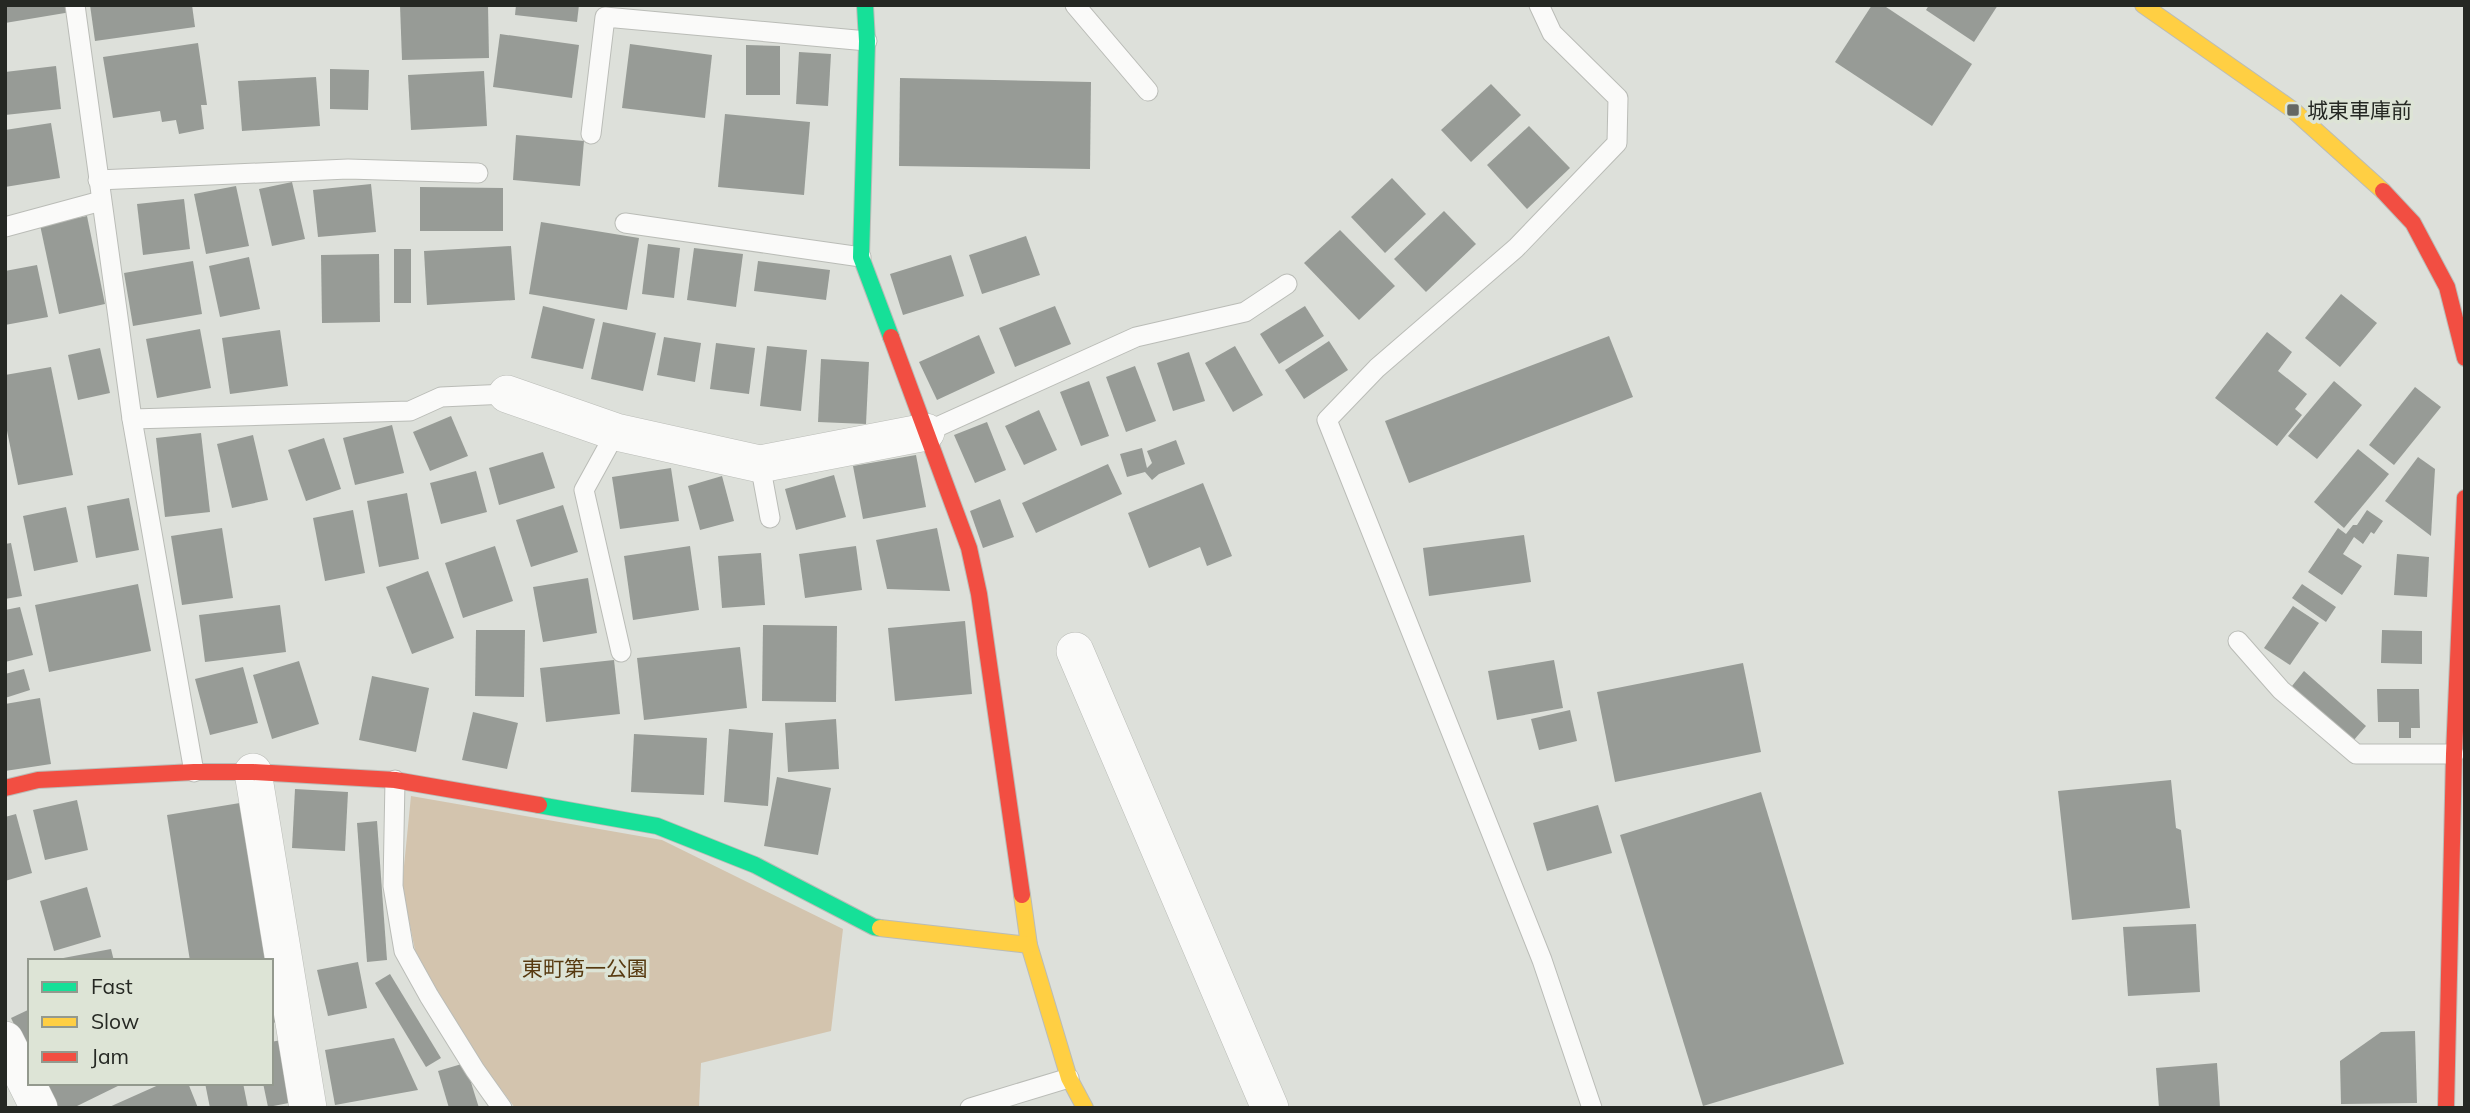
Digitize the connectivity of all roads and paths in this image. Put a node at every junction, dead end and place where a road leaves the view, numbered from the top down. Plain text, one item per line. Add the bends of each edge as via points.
1 (75, 5) edge
2 (865, 5) edge
3 (1075, 5) edge
4 (1539, 5) edge
5 (2143, 5) edge
6 (867, 41) junction
7 (1148, 91) dead end
8 (591, 134) dead end
9 (478, 173) dead end
10 (98, 180) junction
11 (102, 201) junction
12 (625, 223) dead end
13 (5, 227) edge
14 (861, 257) junction
15 (1287, 284) dead end
16 (2447, 288) junction
17 (2465, 315) edge
18 (2465, 358) edge
19 (508, 394) joint
20 (132, 419) junction
21 (616, 432) junction
22 (926, 432) junction
23 (760, 464) junction
24 (2465, 498) edge
25 (770, 518) dead end
26 (2238, 642) dead end
27 (1075, 651) dead end
28 (621, 652) dead end
29 (2454, 754) junction
30 (194, 772) junction
31 (253, 772) junction
32 (395, 780) junction
33 (5, 788) edge
34 (2458, 867) edge
35 (1028, 945) junction
36 (5, 1040) edge
37 (1069, 1078) junction
38 (39, 1108) edge
39 (308, 1108) edge
40 (502, 1108) edge
41 (970, 1108) edge
42 (1085, 1108) edge
43 (1270, 1108) edge
44 (1592, 1108) edge
45 (2446, 1108) edge

1 - 10 lane
2 - 6 street
3 - 7 lane
4 - 44 lane via 1552,33 1618,98 1617,143 1516,248 1377,368 1327,420 1542,960
5 - 16 street via 2293,110 2370,177 2413,223
6 - 8 lane via 605,17
6 - 14 street
9 - 10 lane via 348,169
10 - 11 lane
11 - 13 lane
11 - 20 lane
12 - 14 lane
14 - 22 street
15 - 22 lane via 1245,312 1136,337
16 - 17 lane
16 - 18 street
19 - 20 lane via 441,397 410,411
19 - 21 street
20 - 30 lane
21 - 23 street
21 - 28 lane via 584,490
22 - 23 street
22 - 35 street via 969,548 979,594
23 - 25 lane
24 - 29 street
26 - 29 lane via 2281,690 2356,754
27 - 43 street
29 - 34 street
30 - 31 street
30 - 33 street via 38,780
31 - 32 street
31 - 39 street
32 - 35 street via 657,826 755,865 874,927
32 - 40 lane via 393,886 404,951
34 - 45 street
35 - 37 street
36 - 38 street
37 - 41 lane
37 - 42 street

